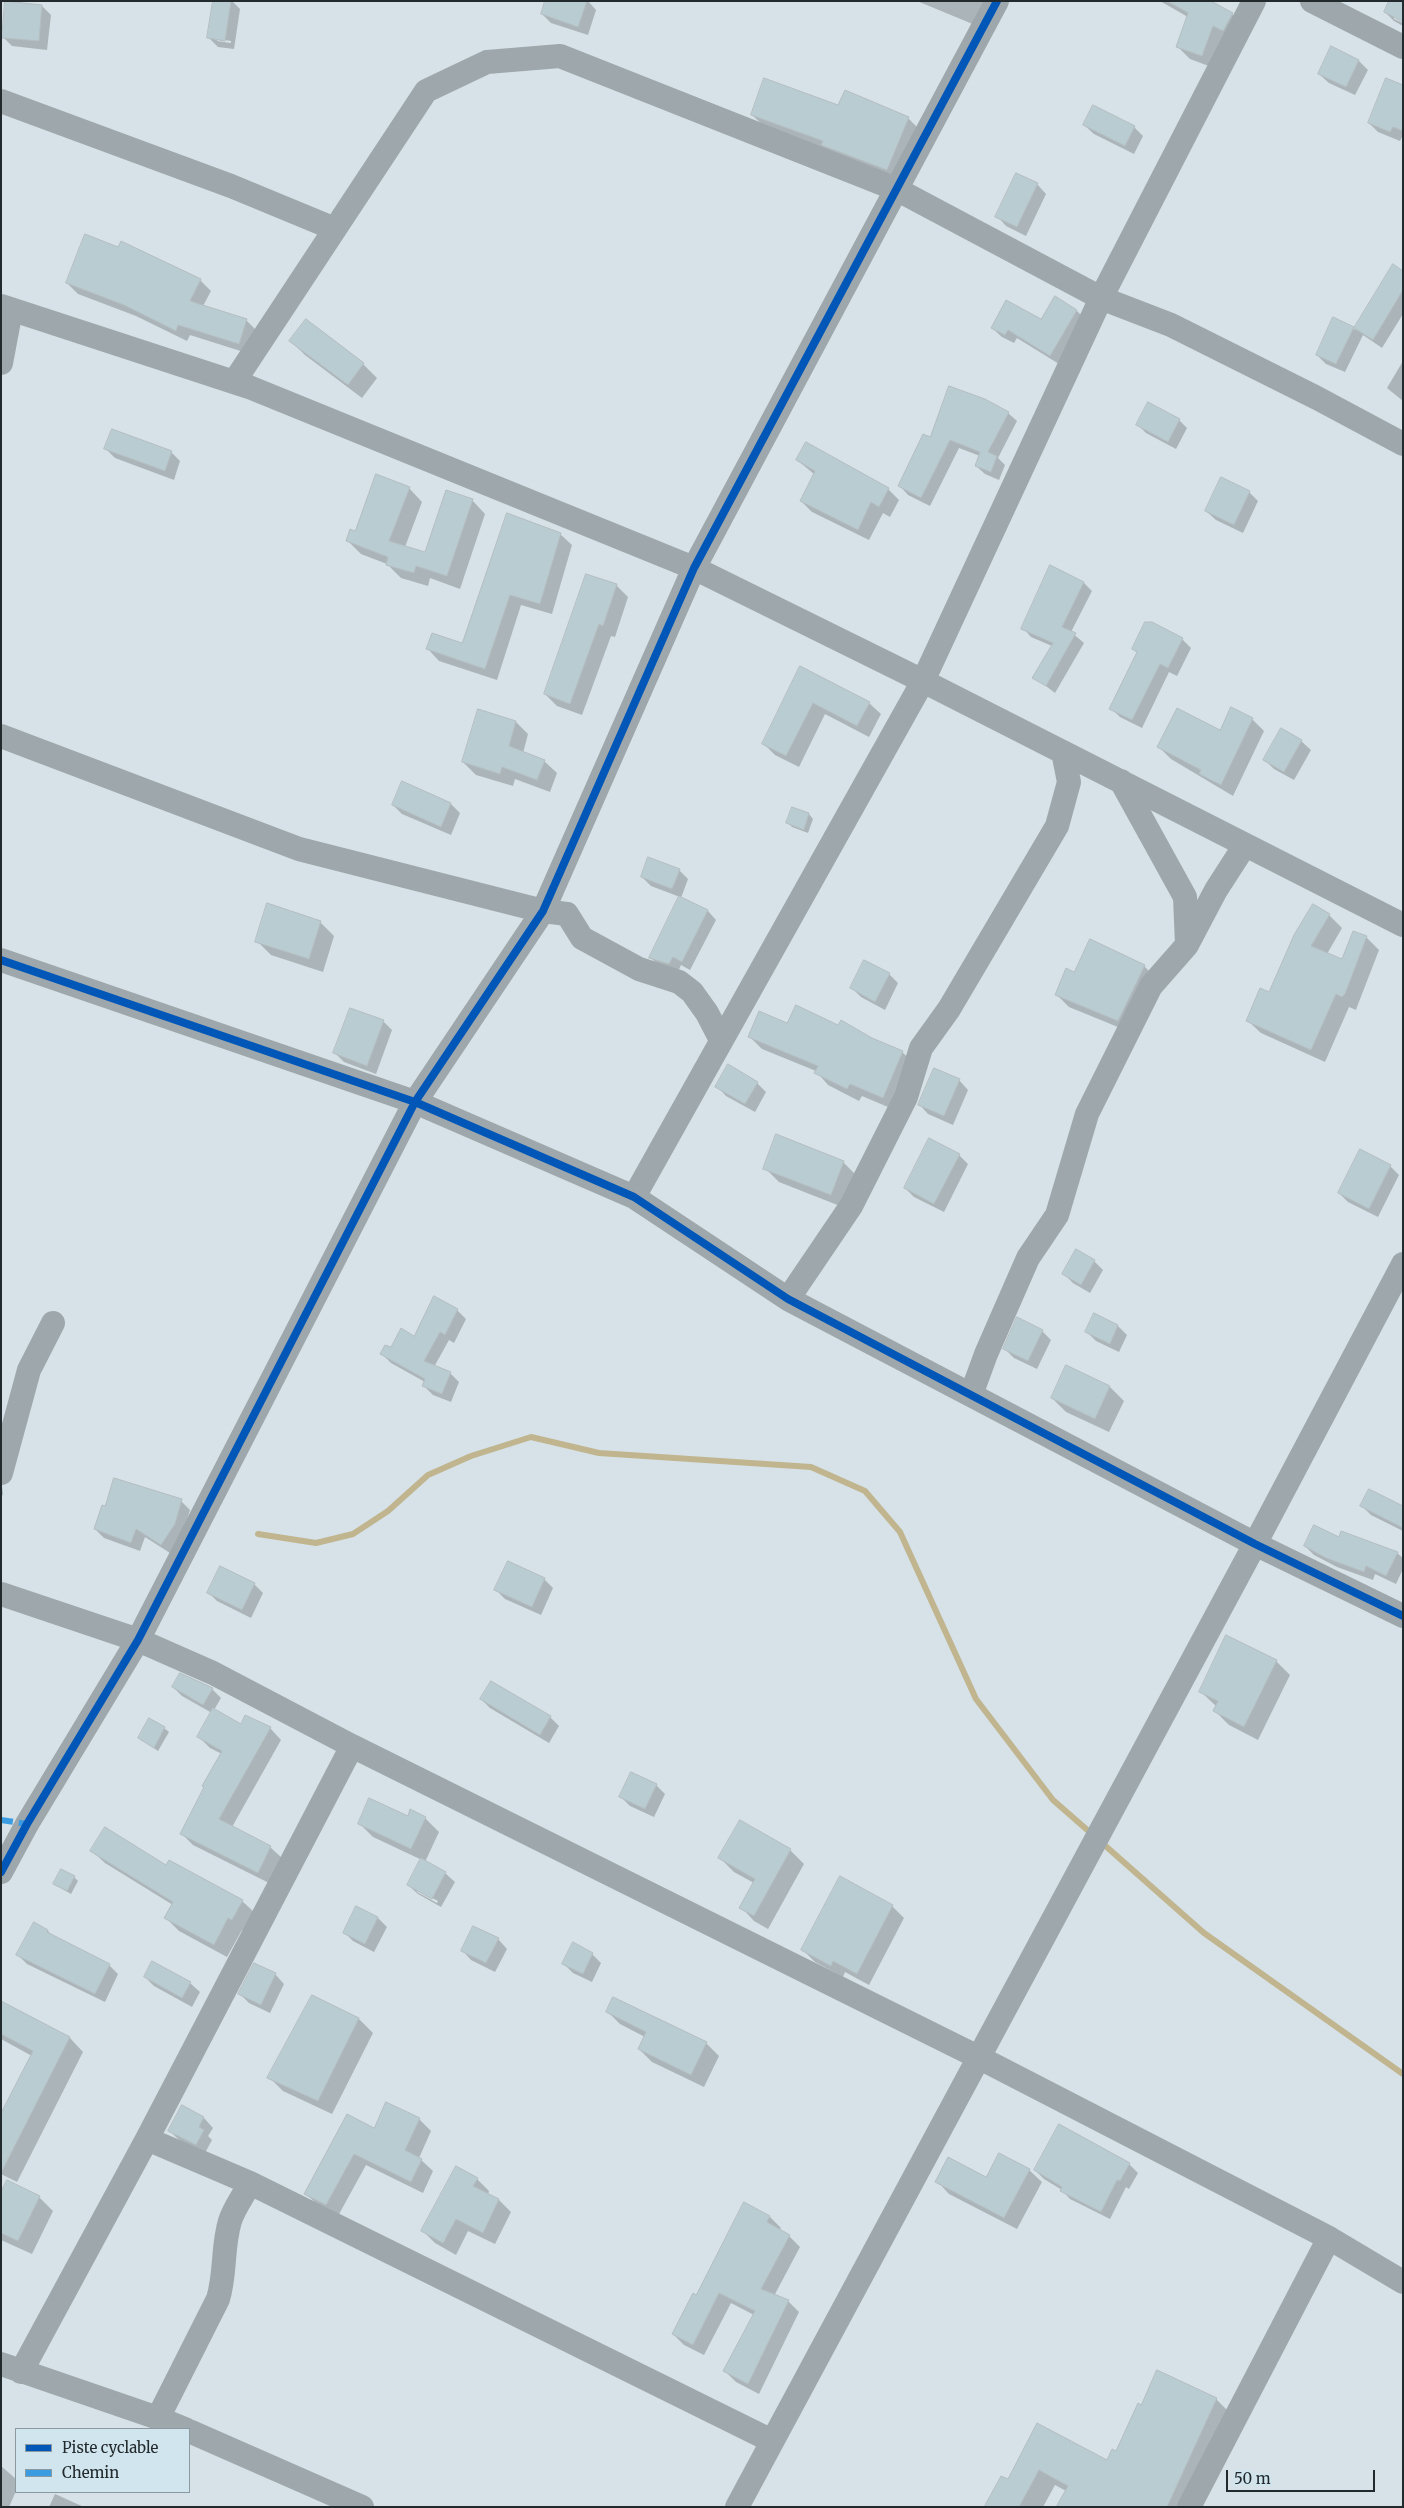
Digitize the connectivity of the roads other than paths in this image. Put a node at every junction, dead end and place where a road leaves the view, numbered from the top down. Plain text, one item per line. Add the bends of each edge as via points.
1 (997, 1) edge
2 (1254, 1) edge
3 (1312, 1) edge
4 (1403, 47) edge
5 (1, 101) edge
6 (896, 188) junction
7 (335, 229) junction
8 (1101, 298) junction
9 (6, 308) edge
10 (1, 364) edge
11 (234, 382) junction
12 (1403, 444) edge
13 (694, 568) junction
14 (923, 681) junction
15 (1, 736) edge
16 (1063, 752) junction
17 (1121, 781) junction
18 (1246, 845) junction
19 (543, 911) junction
20 (1403, 924) edge
21 (1187, 945) junction
22 (1, 960) edge
23 (721, 1040) junction
24 (415, 1102) junction
25 (634, 1197) junction
26 (1403, 1264) edge
27 (788, 1299) junction
28 (53, 1323) dead end
29 (971, 1395) junction
30 (1, 1473) edge
31 (1255, 1544) junction
32 (1, 1594) edge
33 (1403, 1616) edge
34 (138, 1640) junction
35 (352, 1746) junction
36 (1, 1872) edge
37 (978, 2057) junction
38 (147, 2139) junction
39 (250, 2183) junction
40 (1329, 2238) junction
41 (1403, 2282) edge
42 (11, 2368) edge
43 (158, 2418) junction
44 (183, 2428) edge
45 (190, 2431) edge
46 (772, 2441) junction
47 (362, 2507) edge
48 (737, 2507) edge
49 (1189, 2507) edge

1 - 6 street
2 - 8 street
3 - 4 street
5 - 7 street via 230,186
6 - 7 street via 560,56 487,62 426,91
6 - 8 street
6 - 13 street
7 - 11 street
8 - 12 street via 1172,325
8 - 14 street
9 - 10 street
9 - 11 street
11 - 13 street
13 - 14 street
13 - 19 street
14 - 16 street
14 - 23 street
15 - 19 street via 299,849
16 - 17 street
16 - 27 street via 1069,782 1057,826 950,1009 921,1048 906,1097 851,1206
17 - 18 street
17 - 21 street via 1185,897
18 - 20 street
18 - 21 street via 1216,890
19 - 23 street via 566,914 582,938 639,970 679,982 692,992
19 - 24 street
21 - 29 street via 1151,986 1087,1114 1057,1215 1028,1258
22 - 24 street
23 - 25 street
24 - 25 street
24 - 34 street
25 - 27 street
26 - 31 street
27 - 29 street
28 - 30 street via 29,1370
29 - 31 street
31 - 33 street
31 - 37 street
32 - 34 street
34 - 35 street via 213,1673
34 - 36 street
35 - 37 street
35 - 38 street
37 - 40 street
37 - 46 street
38 - 39 street
38 - 42 street
39 - 43 street via 230,2220 224,2278 218,2300
39 - 46 street
40 - 41 street
40 - 49 street
42 - 43 street
43 - 44 street
45 - 47 street
46 - 48 street

